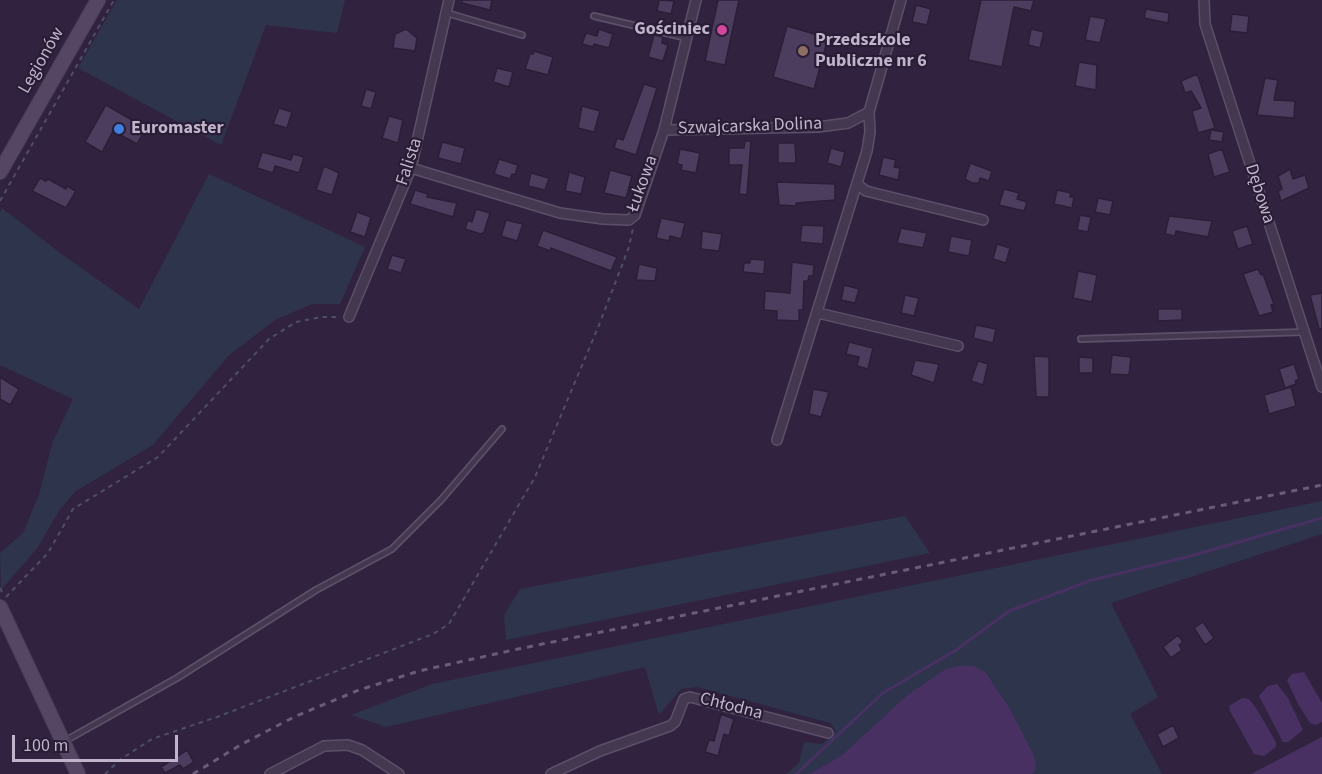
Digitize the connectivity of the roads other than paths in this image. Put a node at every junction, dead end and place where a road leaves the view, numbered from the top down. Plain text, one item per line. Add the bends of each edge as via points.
1 (98, 0) edge
2 (449, 0) edge
3 (696, 0) edge
4 (901, 0) edge
5 (1204, 0) edge
6 (447, 13) junction
7 (594, 16) dead end
8 (522, 35) dead end
9 (687, 38) junction
10 (870, 112) junction
11 (664, 130) junction
12 (411, 168) junction
13 (0, 172) edge
14 (857, 184) junction
15 (983, 220) dead end
16 (818, 313) junction
17 (349, 317) road end
18 (1304, 332) junction
19 (1082, 339) dead end
20 (958, 346) dead end
21 (1322, 387) edge
22 (502, 429) dead end
23 (777, 440) dead end
24 (0, 607) edge
25 (5, 632) edge
26 (828, 733) dead end
27 (63, 742) junction
28 (78, 774) edge
29 (270, 774) edge
30 (399, 774) edge
31 (551, 774) edge

1 - 13 street, Legionów
2 - 6 street, Falista
3 - 9 street, Łukowa
4 - 10 street
5 - 18 street, Dębowa via 1205,24
6 - 8 lane
6 - 12 street, Falista
7 - 9 lane
9 - 11 street, Łukowa
10 - 11 street, Szwajcarska Dolina via 848,123 818,127
10 - 14 street via 870,132
11 - 12 street, Łukowa via 635,215 629,220 560,213
12 - 17 street, Falista
14 - 15 street via 866,191
14 - 16 street
16 - 20 street
16 - 23 street
18 - 19 lane
18 - 21 street, Dębowa
22 - 27 lane via 441,500 392,549 316,590 177,678
24 - 25 street
25 - 27 street
26 - 31 street, Chłodna via 690,697 684,699 670,726 600,751
27 - 28 street
29 - 30 street via 324,746 348,745

